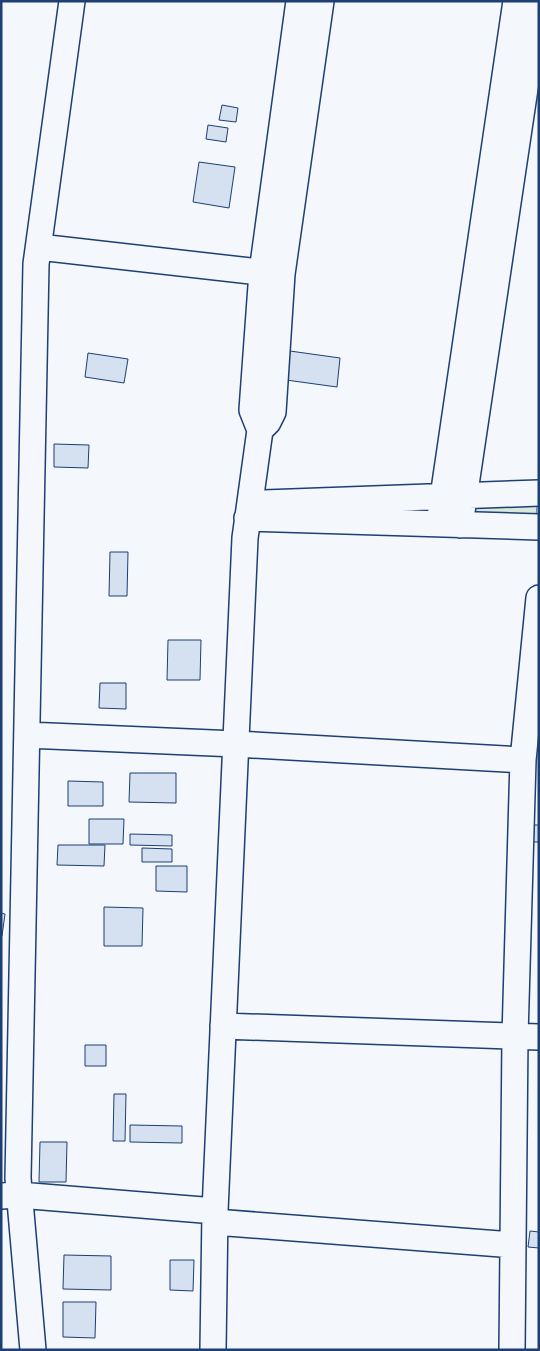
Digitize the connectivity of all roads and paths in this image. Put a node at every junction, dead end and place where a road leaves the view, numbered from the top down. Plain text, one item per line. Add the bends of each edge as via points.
1 (72, 1) edge
2 (299, 1) edge
3 (321, 1) edge
4 (516, 1) edge
5 (538, 1) edge
6 (39, 247) junction
7 (272, 273) junction
8 (539, 493) edge
9 (453, 496) junction
10 (248, 511) junction
11 (449, 525) junction
12 (539, 527) edge
13 (539, 598) edge
14 (27, 735) junction
15 (236, 744) junction
16 (523, 760) junction
17 (223, 1026) junction
18 (527, 1036) edge
19 (10, 1196) edge
20 (215, 1217) junction
21 (513, 1245) junction
22 (33, 1350) edge
23 (212, 1350) edge
24 (512, 1350) edge

1 - 6 street
2 - 7 street
3 - 7 street
4 - 9 street
5 - 9 street
6 - 7 street
6 - 14 street via 36,264
7 - 10 street via 273,412 260,430
8 - 9 street
9 - 10 street
9 - 11 street
10 - 11 street
10 - 15 street
11 - 12 street
13 - 16 street
14 - 15 street
14 - 19 street via 18,1168
15 - 16 street
15 - 17 street
16 - 18 street
17 - 18 street
17 - 20 street
18 - 21 street
19 - 20 street
19 - 22 street
20 - 21 street
20 - 23 street
21 - 24 street

